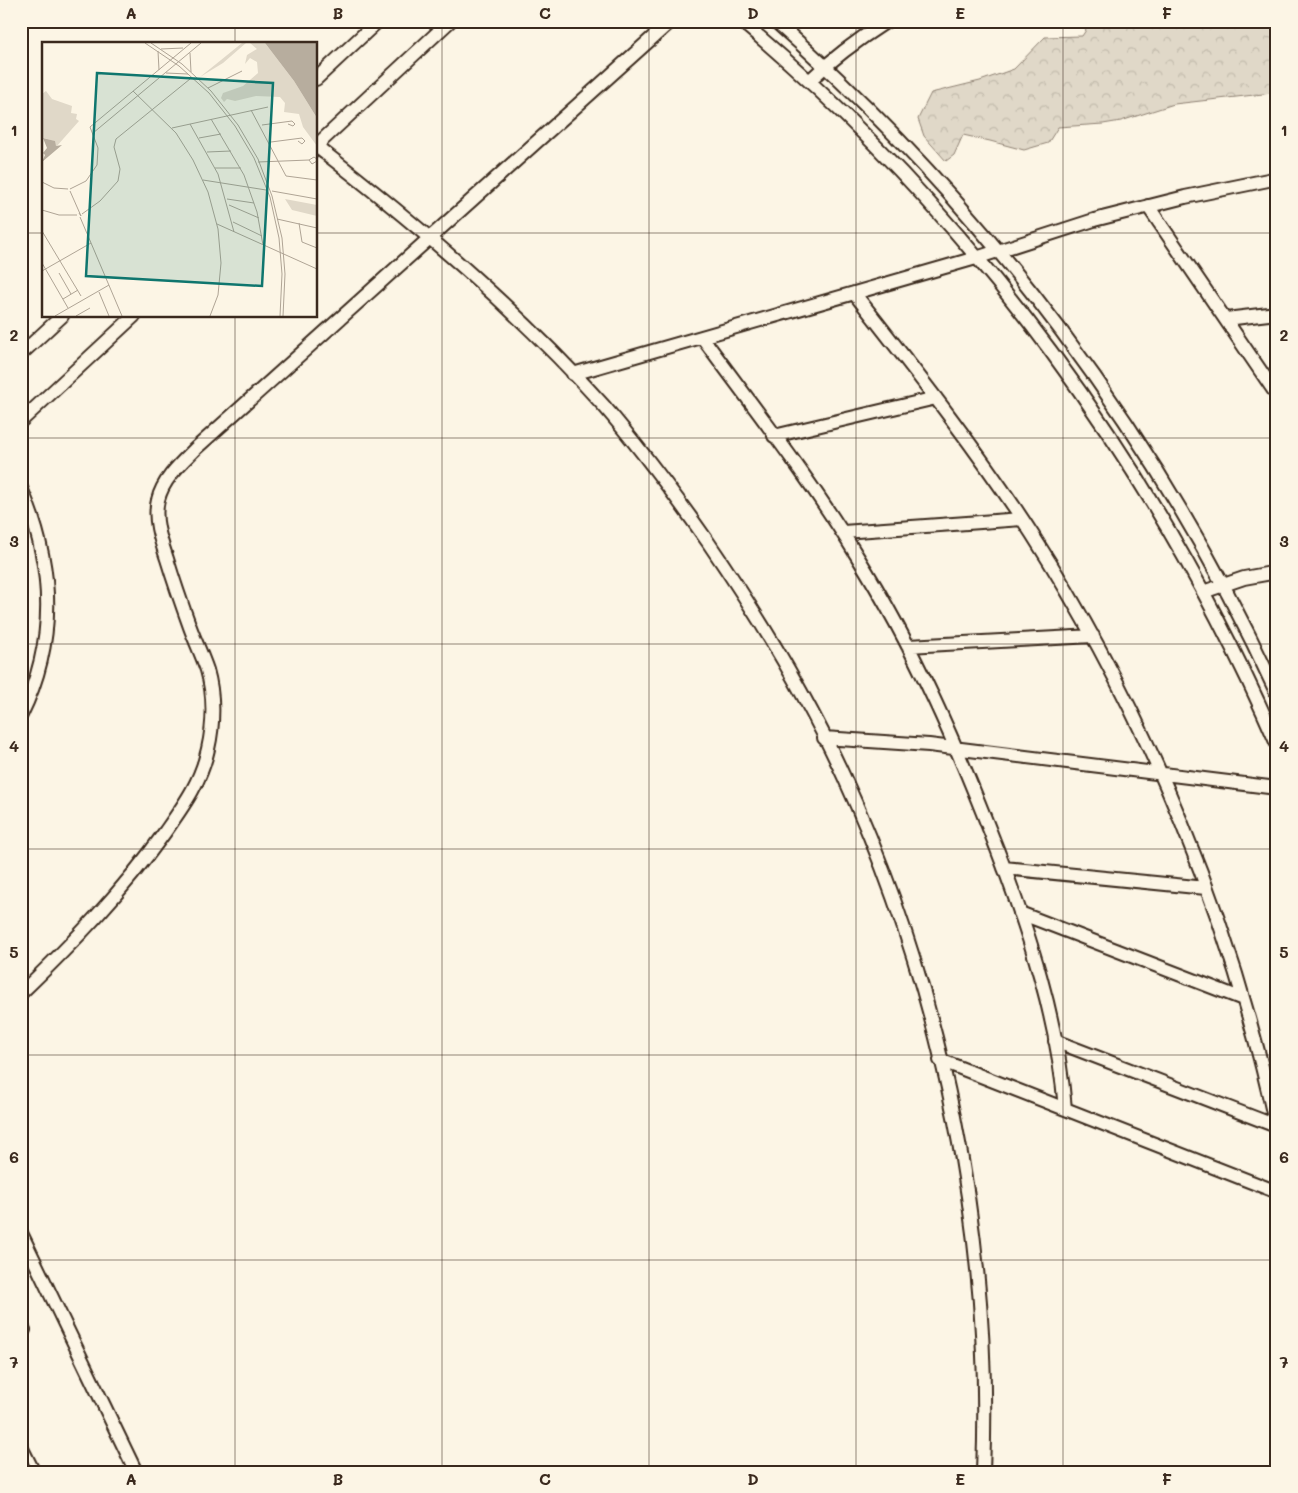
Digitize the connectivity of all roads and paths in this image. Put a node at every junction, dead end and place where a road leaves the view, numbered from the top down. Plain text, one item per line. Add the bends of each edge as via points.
1 (378, 21) edge
2 (450, 21) edge
3 (671, 21) edge
4 (741, 21) edge
5 (775, 21) edge
6 (887, 21) edge
7 (825, 66) junction
8 (318, 77) edge
9 (809, 81) junction
10 (318, 144) edge
11 (318, 148) edge
12 (1276, 179) edge
13 (1148, 206) junction
14 (430, 238) junction
15 (998, 250) junction
16 (976, 258) junction
17 (854, 293) junction
18 (1277, 313) edge
19 (60, 318) edge
20 (132, 318) edge
21 (1226, 319) junction
22 (702, 337) junction
23 (21, 354) edge
24 (573, 374) junction
25 (1277, 395) edge
26 (936, 398) junction
27 (21, 421) edge
28 (774, 436) junction
29 (21, 488) edge
30 (1022, 519) junction
31 (843, 532) junction
32 (1277, 572) edge
33 (1223, 585) junction
34 (1203, 592) junction
35 (1093, 636) junction
36 (908, 646) junction
37 (1277, 694) edge
38 (21, 715) edge
39 (824, 738) junction
40 (1277, 744) edge
41 (956, 748) junction
42 (1161, 774) junction
43 (1277, 788) edge
44 (1004, 868) junction
45 (1206, 888) junction
46 (1020, 913) junction
47 (21, 993) edge
48 (1243, 999) junction
49 (1055, 1040) junction
50 (940, 1060) junction
51 (1065, 1109) junction
52 (1276, 1128) edge
53 (1277, 1192) edge
54 (23, 1240) edge
55 (21, 1440) edge
56 (37, 1472) edge
57 (136, 1472) edge
58 (983, 1472) edge

1 - 8 street
2 - 10 street
3 - 14 street
4 - 9 street
5 - 7 street
6 - 7 street
7 - 9 street
7 - 15 street via 889,129
9 - 16 street via 873,143
11 - 14 street
12 - 13 street
13 - 15 street
13 - 21 street
14 - 24 street
14 - 47 street via 196,448 161,491 157,512 159,530 172,577 207,671 212,713 208,749 189,798 148,856 96,919
15 - 16 street
15 - 33 street via 1056,322 1119,412 1162,478
16 - 17 street
16 - 34 street via 1038,333 1102,421
17 - 22 street
17 - 26 street
18 - 21 street
19 - 23 street
20 - 27 street
21 - 25 street
22 - 24 street
22 - 28 street
24 - 39 street via 634,443 708,542 767,635
26 - 28 street
26 - 30 street
28 - 31 street
29 - 38 street via 42,549 48,602 40,664
30 - 31 street
30 - 35 street
31 - 36 street
32 - 33 street
33 - 34 street
33 - 37 street
34 - 40 street via 1242,666
35 - 36 street
35 - 42 street
36 - 41 street
39 - 41 street
39 - 50 street via 854,800 885,878 920,985
41 - 42 street
41 - 44 street
42 - 43 street
42 - 45 street
44 - 45 street
44 - 46 street
45 - 48 street
46 - 48 street
46 - 49 street
48 - 52 street
49 - 51 street
49 - 52 street
50 - 51 street
50 - 58 street via 964,1182 978,1285 984,1389
51 - 53 street
54 - 57 street
55 - 56 lane

